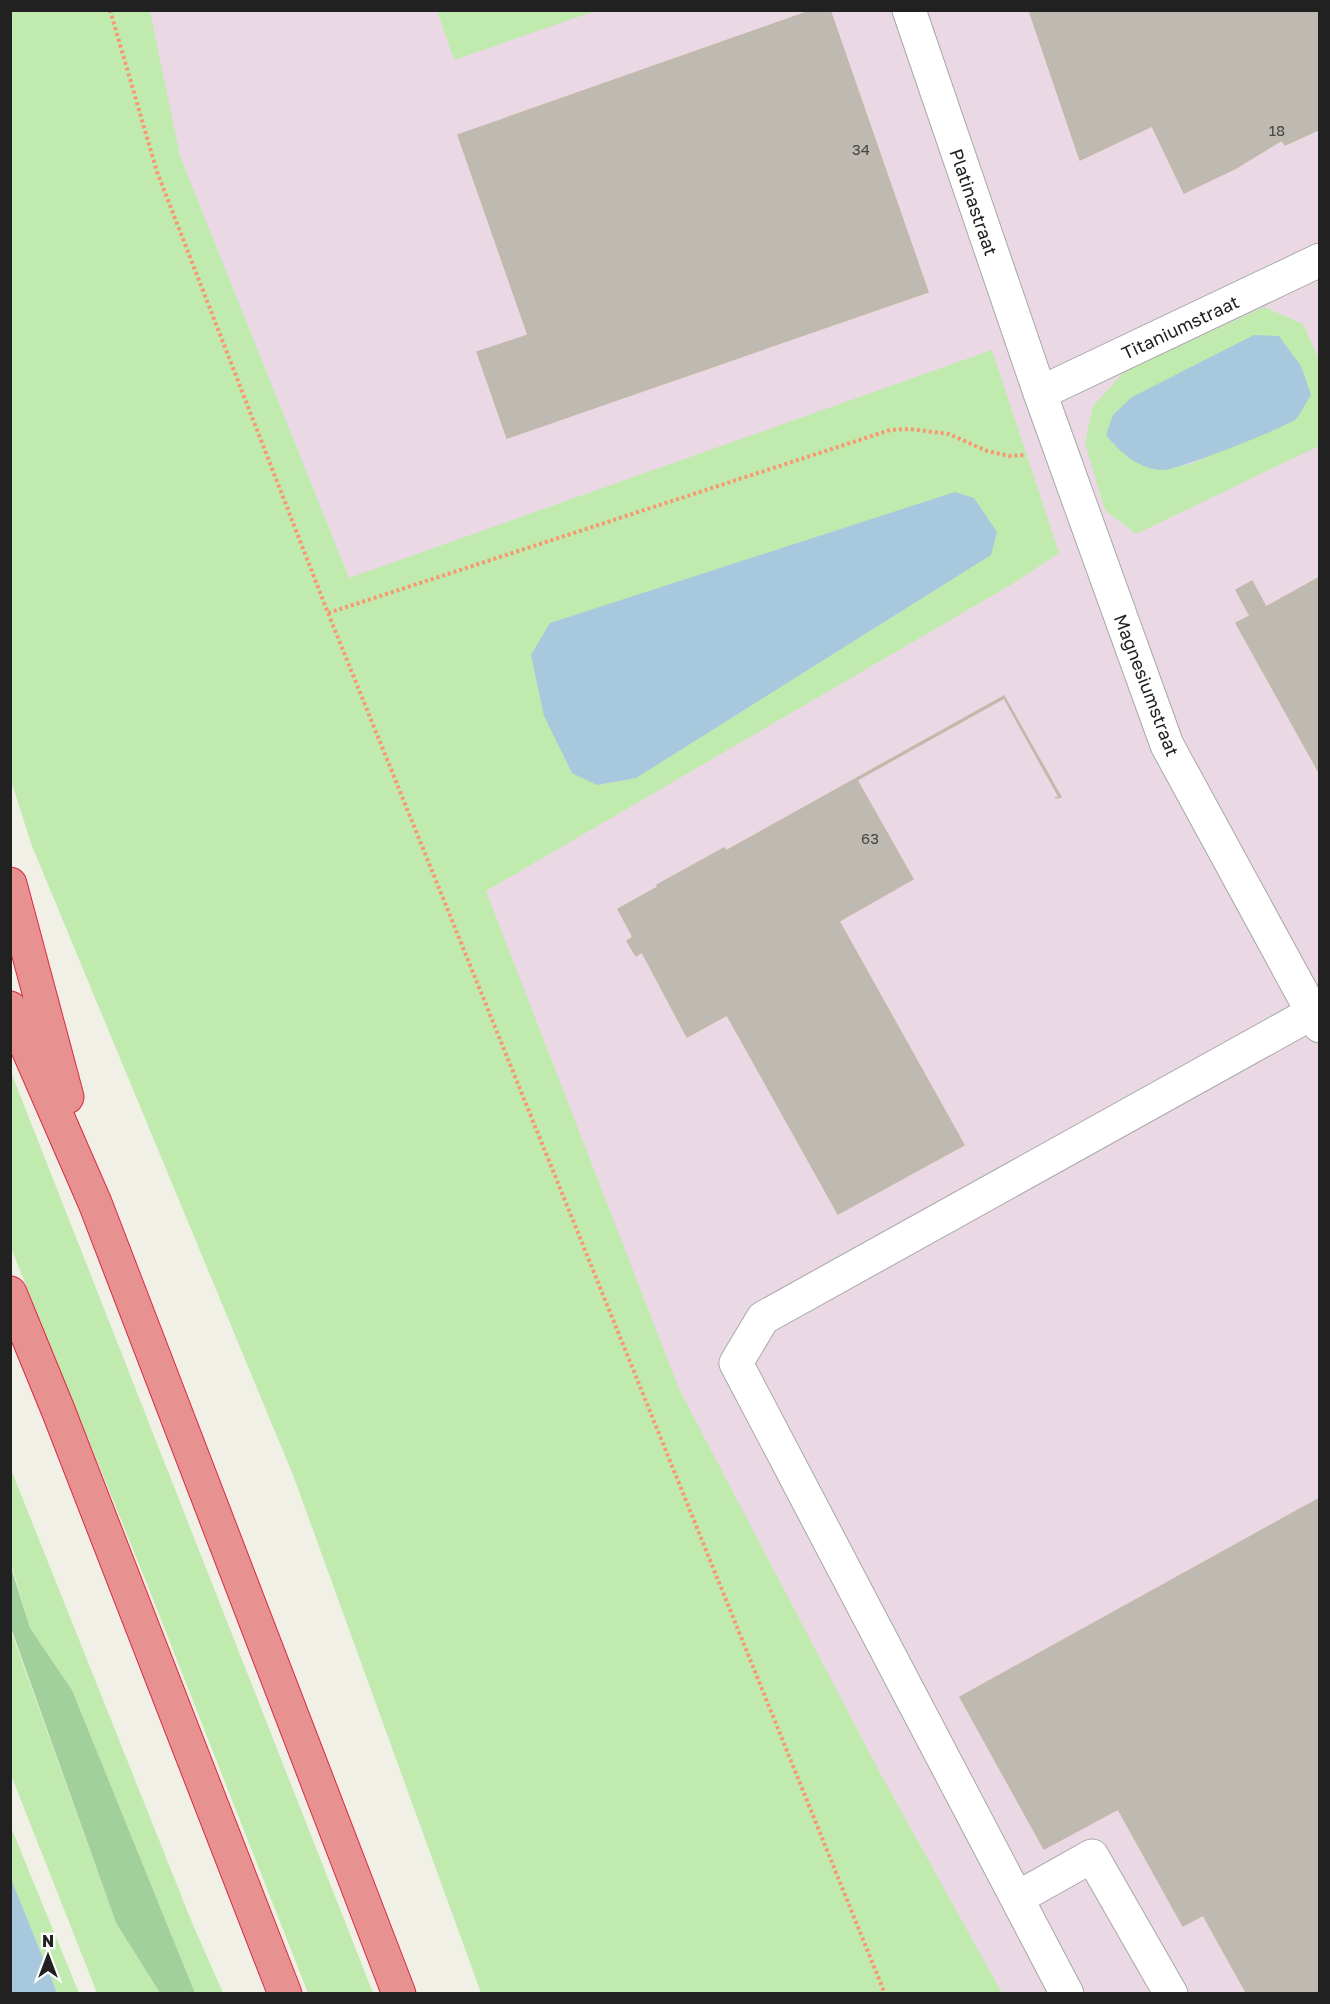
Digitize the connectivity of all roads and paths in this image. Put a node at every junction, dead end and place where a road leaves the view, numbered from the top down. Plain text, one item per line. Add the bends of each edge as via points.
1 (110, 10) edge
2 (909, 10) edge
3 (1320, 260) edge
4 (1040, 393) junction
5 (1060, 448) junction
6 (328, 613) junction
7 (10, 884) edge
8 (10, 1008) edge
9 (1316, 1020) edge
10 (95, 1203) junction
11 (10, 1293) edge
12 (1017, 1898) junction
13 (285, 1994) edge
14 (399, 1994) edge
15 (885, 1994) edge
16 (1067, 1994) edge
17 (1171, 1994) edge

1 - 6 path via 157,172
2 - 4 street, Platinastraat
3 - 4 street, Titaniumstraat
4 - 5 street, Magnesiumstraat
5 - 6 path via 1036,455 1009,456 969,445 949,434 890,430
5 - 9 street, Magnesiumstraat via 1167,745
6 - 15 path
7 - 10 highway
8 - 10 highway
9 - 12 street via 763,1318 736,1363
10 - 14 highway
11 - 13 highway
12 - 16 street
12 - 17 street via 1092,1856

